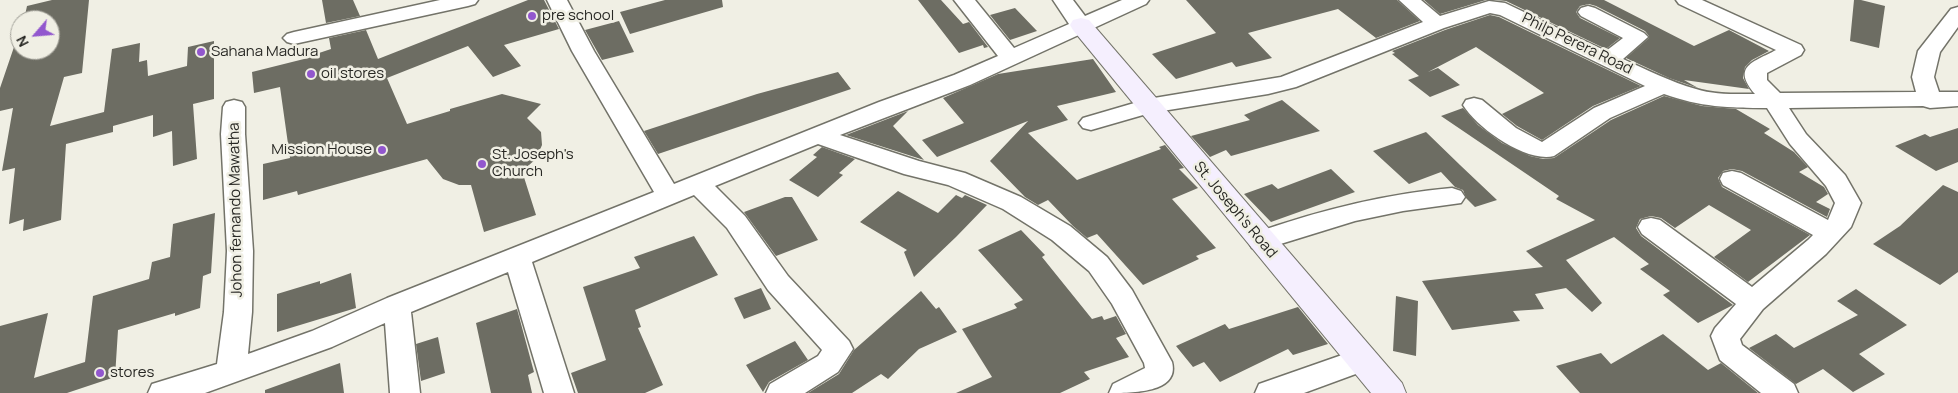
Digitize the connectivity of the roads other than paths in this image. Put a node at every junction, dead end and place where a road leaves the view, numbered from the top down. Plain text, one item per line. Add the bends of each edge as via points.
1 (468, 0) edge
2 (557, 0) edge
3 (964, 0) edge
4 (1063, 0) edge
5 (1139, 0) edge
6 (1409, 0) edge
7 (1686, 0) edge
8 (1588, 12) dead end
9 (1958, 13) edge
10 (1437, 24) junction
11 (1081, 25) junction
12 (294, 38) dead end
13 (1011, 58) junction
14 (1608, 60) junction
15 (1662, 85) junction
16 (1958, 99) edge
17 (1773, 100) junction
18 (1930, 100) junction
19 (1474, 105) dead end
20 (1148, 106) junction
21 (234, 107) dead end
22 (1091, 123) dead end
23 (817, 134) junction
24 (1732, 180) dead end
25 (698, 183) junction
26 (668, 195) junction
27 (1452, 197) dead end
28 (1651, 227) dead end
29 (1830, 233) junction
30 (1261, 241) junction
31 (517, 257) junction
32 (1753, 302) junction
33 (397, 306) junction
34 (1362, 360) junction
35 (231, 372) junction
36 (163, 393) edge
37 (405, 393) edge
38 (559, 393) edge
39 (781, 393) edge
40 (1124, 393) edge
41 (1270, 393) edge
42 (1390, 393) edge
43 (1783, 393) edge

1 - 12 street
2 - 26 street via 583,51
3 - 13 street
4 - 11 street
5 - 11 street
6 - 10 street
7 - 17 street via 1793,50 1756,70 1756,81
8 - 14 street via 1637,37
9 - 18 street via 1929,51 1922,77
10 - 14 street, Philp Perera Road via 1497,6
10 - 20 street, Philp Perera Road via 1288,82
11 - 13 street
11 - 20 street, St. Joseph's Road
13 - 23 street via 962,80
14 - 15 street, Philp Perera Road
15 - 17 street, Philp Perera Road via 1695,97
15 - 19 street via 1602,113 1546,150 1536,150 1490,120
16 - 18 street, Philp Perera Road
17 - 18 street, Philp Perera Road
17 - 29 street via 1798,139 1836,181 1848,203 1842,222
20 - 22 street, Philp Perera Road
20 - 30 street, St. Joseph's Road
21 - 35 street, Johon fernando Mawatha via 240,251 238,312
23 - 25 street
23 - 40 street via 913,168 956,179 1012,203 1061,233 1098,264 1122,297 1158,362 1160,372
24 - 29 street
25 - 26 street
25 - 39 street via 736,222 778,283 839,349 828,364
26 - 31 street
27 - 30 street via 1422,199 1335,216
28 - 32 street
29 - 32 street
30 - 34 street, St. Joseph's Road
31 - 33 street
31 - 38 street
32 - 43 street via 1725,336 1730,352
33 - 35 street via 322,339
33 - 37 street
34 - 41 street
34 - 42 street, St. Joseph's Road
35 - 36 street

